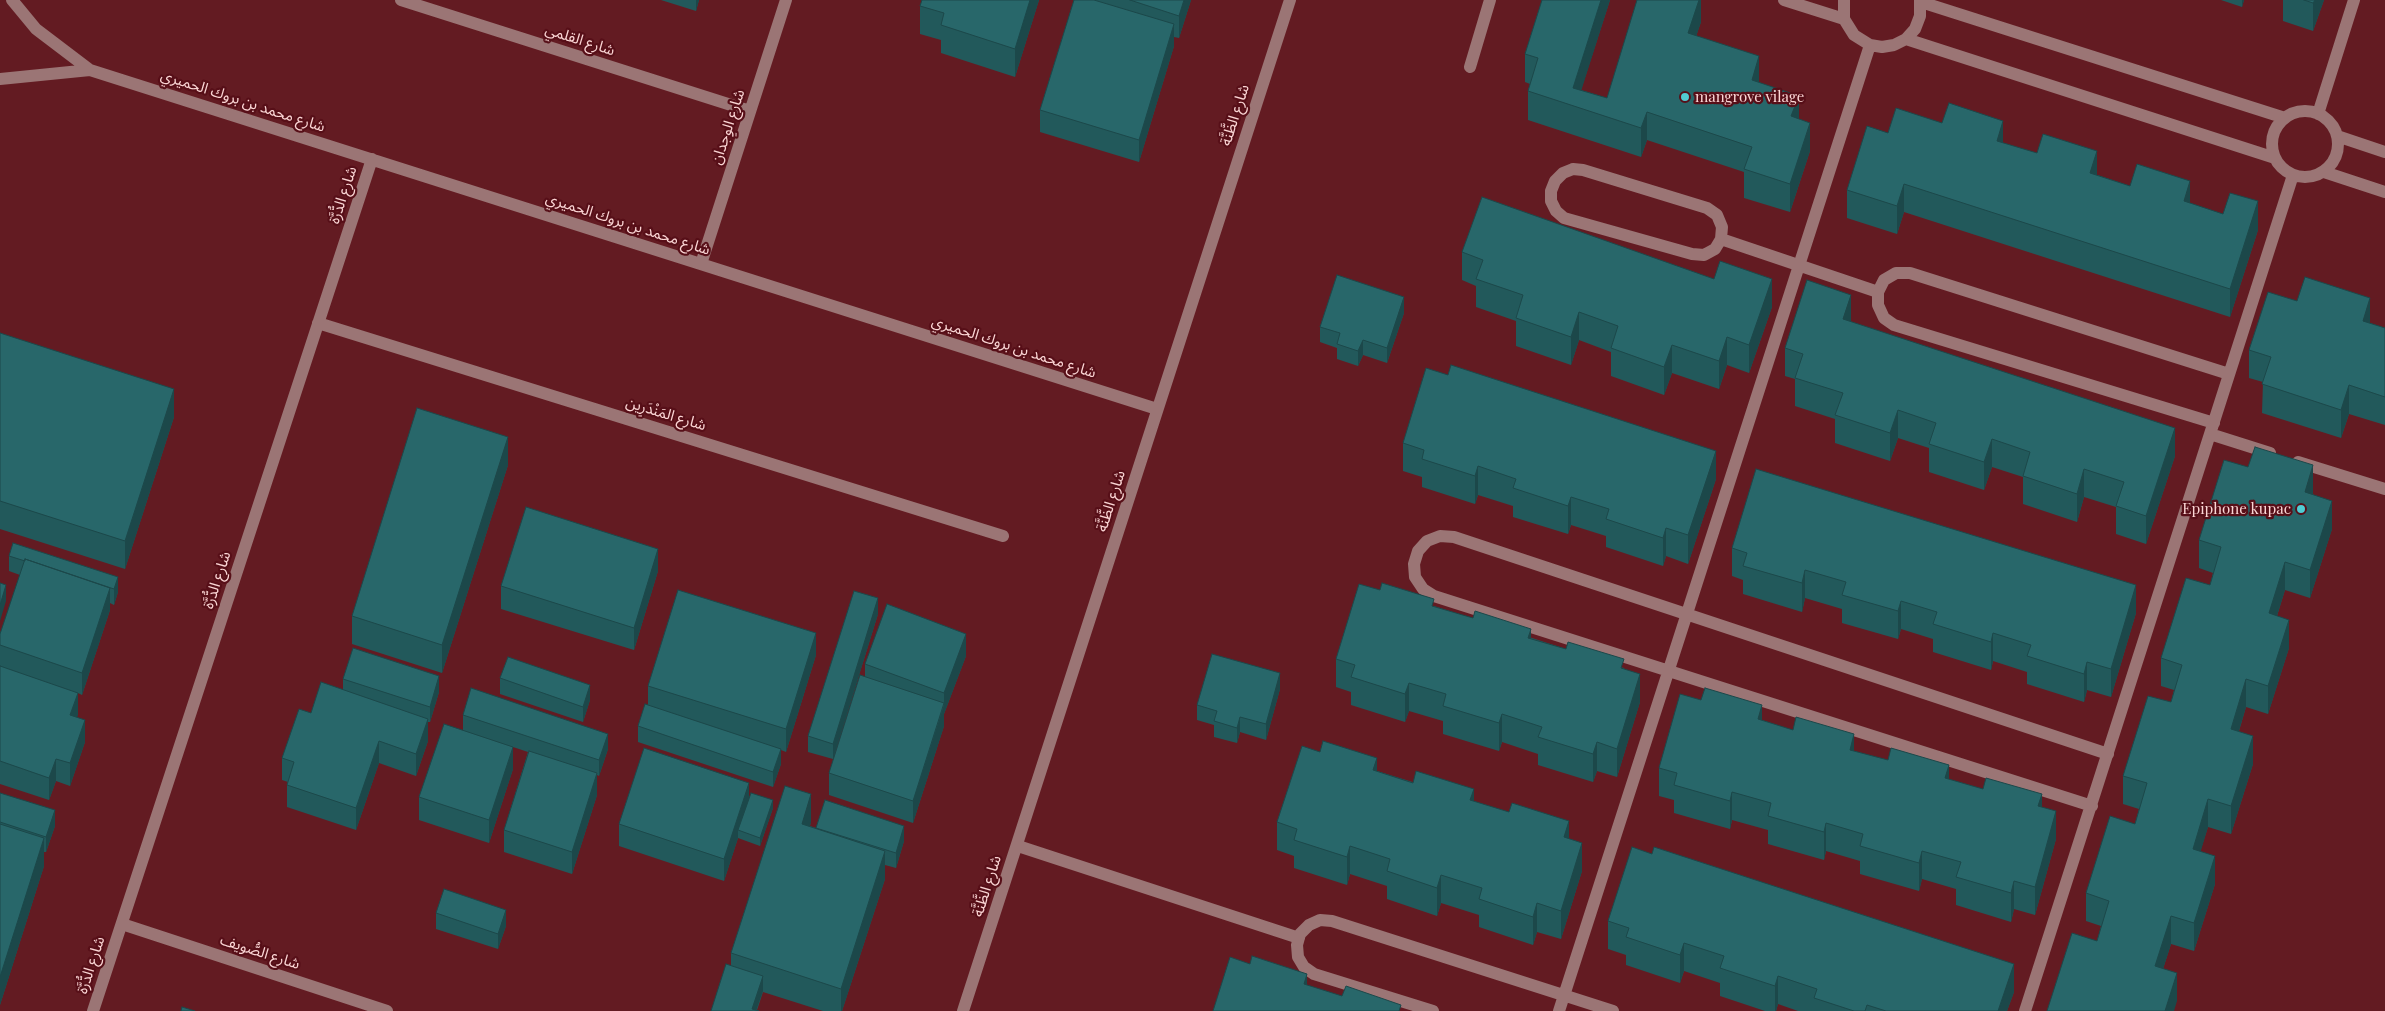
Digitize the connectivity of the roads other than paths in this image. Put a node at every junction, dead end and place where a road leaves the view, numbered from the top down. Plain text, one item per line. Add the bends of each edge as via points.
1 (12, 0) edge
2 (401, 0) edge
3 (786, 0) edge
4 (1290, 0) edge
5 (1490, 0) edge
6 (1784, 0) edge
7 (1844, 0) edge
8 (2354, 0) edge
9 (1921, 1) edge
10 (1844, 20) junction
11 (1906, 39) junction
12 (1870, 45) junction
13 (1470, 67) dead end
14 (90, 70) junction
15 (0, 79) edge
16 (750, 111) junction
17 (2318, 114) junction
18 (2285, 118) junction
19 (2337, 136) junction
20 (2385, 152) edge
21 (2275, 158) junction
22 (372, 160) junction
23 (2324, 172) junction
24 (2293, 175) junction
25 (2385, 192) edge
26 (1721, 239) junction
27 (701, 264) junction
28 (1798, 265) junction
29 (1878, 292) junction
30 (318, 323) junction
31 (2229, 374) junction
32 (1157, 409) junction
33 (2212, 428) junction
34 (2385, 489) edge
35 (1003, 536) dead end
36 (1686, 615) junction
37 (1668, 670) junction
38 (2108, 754) junction
39 (2092, 806) junction
40 (1018, 846) junction
41 (122, 924) junction
42 (1299, 938) junction
43 (1564, 995) junction
44 (93, 1011) edge
45 (387, 1011) edge
46 (963, 1011) edge
47 (1433, 1011) edge
48 (1558, 1011) edge
49 (1613, 1011) edge
50 (2025, 1011) edge

1 - 14 street, شارع محمد بن بروك الحميري via 36,29
2 - 16 street, شارع القلمي
3 - 16 street, شارع الوِجدان
4 - 32 street, شارع الظَّنَّة
5 - 13 street
6 - 10 street
7 - 10 street
8 - 17 street
9 - 11 street via 1915,29
9 - 18 street
10 - 12 street via 1854,35
11 - 12 street via 1882,47
11 - 21 street
12 - 28 street
14 - 15 street, شارع محمد بن بروك الحميري
14 - 22 street, شارع محمد بن بروك الحميري
16 - 27 street, شارع الوِجدان
17 - 18 street via 2295,113
17 - 19 street via 2326,119
18 - 21 street via 2273,136
19 - 20 street
19 - 23 street via 2338,149
21 - 24 street
22 - 27 street, شارع محمد بن بروك الحميري
22 - 30 street, شارع الدُّرَّة
23 - 24 street via 2314,177
23 - 25 street
24 - 31 street
26 - 26 street via 1722,227 1717,215 1707,208 1583,170 1563,173 1552,190 1551,201 1564,218 1692,254 1704,255 1715,249
26 - 28 street
27 - 32 street, شارع محمد بن بروك الحميري
28 - 29 street
28 - 36 street
29 - 31 street via 1890,276 1910,272
29 - 33 street via 1878,306 1884,318 1894,325
30 - 35 street, شارع المَنْدَرِين
30 - 41 street, شارع الدُّرَّة
31 - 33 street
32 - 40 street, شارع الظَّنَّة
33 - 34 street
33 - 38 street
36 - 37 street
36 - 37 street via 1454,538 1440,536 1427,541 1418,551 1415,577 1423,589 1434,596
36 - 38 street
37 - 39 street
37 - 43 street
38 - 39 street
39 - 50 street
40 - 42 street
40 - 46 street, شارع الظَّنَّة
41 - 44 street, شارع الدُّرَّة
41 - 45 street, شارع الصُّويف
42 - 43 street via 1309,925 1320,920 1332,921
42 - 47 street via 1298,957 1314,974
43 - 48 street
43 - 49 street

